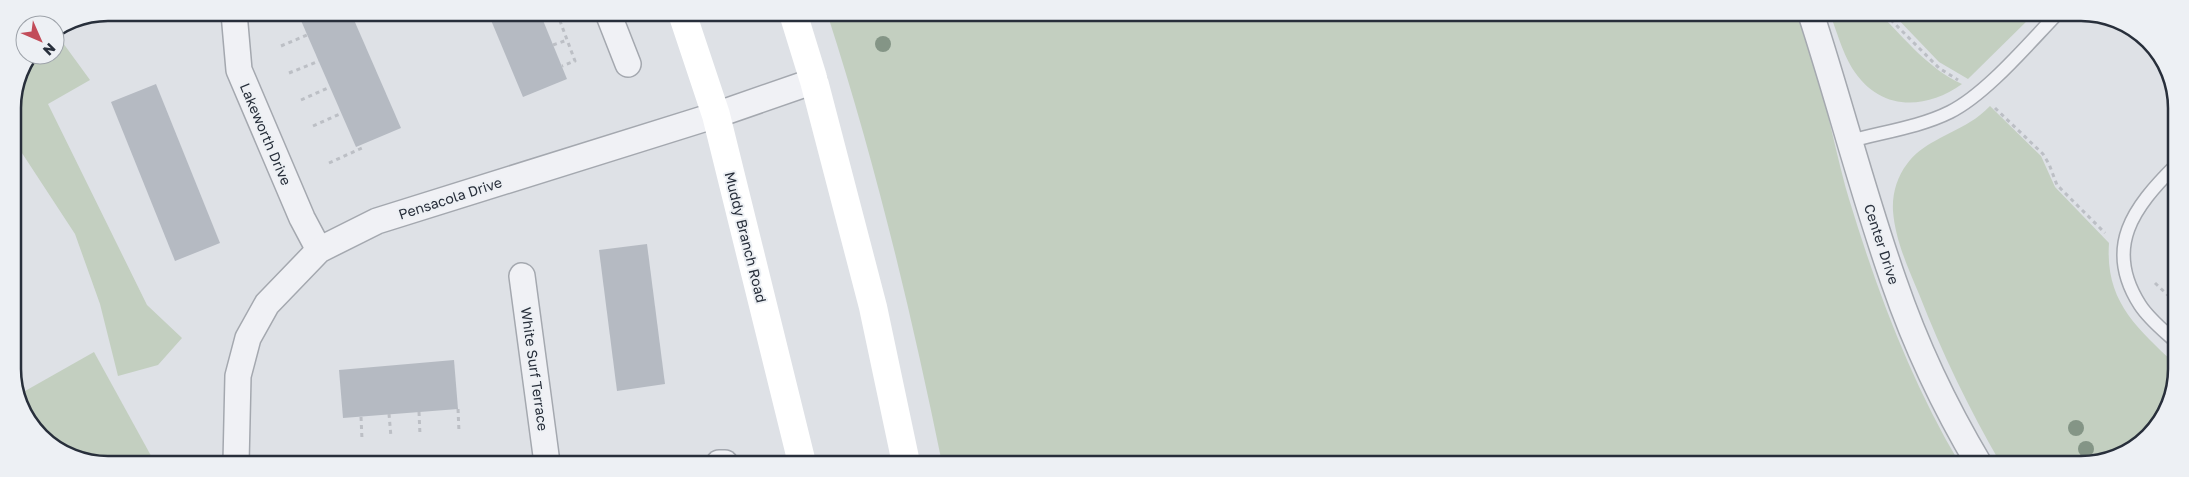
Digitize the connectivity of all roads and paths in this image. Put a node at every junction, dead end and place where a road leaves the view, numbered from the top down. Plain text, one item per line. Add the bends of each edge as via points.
1 (235, 21) edge
2 (560, 21) edge
3 (611, 21) edge
4 (685, 21) edge
5 (795, 21) edge
6 (1813, 21) edge
7 (1892, 21) edge
8 (2051, 21) edge
9 (307, 35) dead end
10 (567, 40) junction
11 (553, 45) dead end
12 (281, 46) dead end
13 (319, 60) dead end
14 (628, 64) dead end
15 (562, 66) dead end
16 (289, 73) dead end
17 (814, 81) junction
18 (330, 87) dead end
19 (1978, 93) junction
20 (301, 100) dead end
21 (342, 113) dead end
22 (716, 115) junction
23 (313, 126) dead end
24 (1850, 141) junction
25 (361, 146) dead end
26 (329, 163) dead end
27 (2168, 173) edge
28 (319, 250) junction
29 (2124, 252) junction
30 (522, 276) dead end
31 (2168, 295) edge
32 (2168, 335) edge
33 (458, 408) dead end
34 (419, 412) dead end
35 (389, 414) dead end
36 (361, 417) dead end
37 (459, 432) dead end
38 (420, 435) dead end
39 (391, 437) dead end
40 (362, 439) dead end
41 (236, 456) edge
42 (546, 456) edge
43 (800, 456) edge
44 (905, 456) edge
45 (1974, 456) edge

1 - 28 street, Lakeworth Drive via 239,70 302,218
2 - 10 path
3 - 14 street
4 - 22 main road, Muddy Branch Road
5 - 17 main road
6 - 24 street, Center Drive
7 - 19 path via 1939,68
8 - 19 lane
9 - 12 path
10 - 11 path
10 - 15 path via 575,61
13 - 16 path
17 - 22 street, Pensacola Drive
17 - 44 main road via 874,307
18 - 20 path
19 - 24 lane via 1962,105 1934,118
19 - 29 path via 2043,154 2059,189
21 - 23 path
22 - 28 street, Pensacola Drive via 377,221
22 - 43 main road, Muddy Branch Road
24 - 45 street, Center Drive via 1894,283 1926,364
25 - 26 path
27 - 29 lane via 2138,207 2129,225
28 - 41 street, Pensacola Drive via 267,304 248,338 238,376
29 - 31 path
29 - 32 lane via 2126,272 2135,296
30 - 42 street, White Surf Terrace
33 - 37 path
34 - 38 path
35 - 39 path
36 - 40 path

